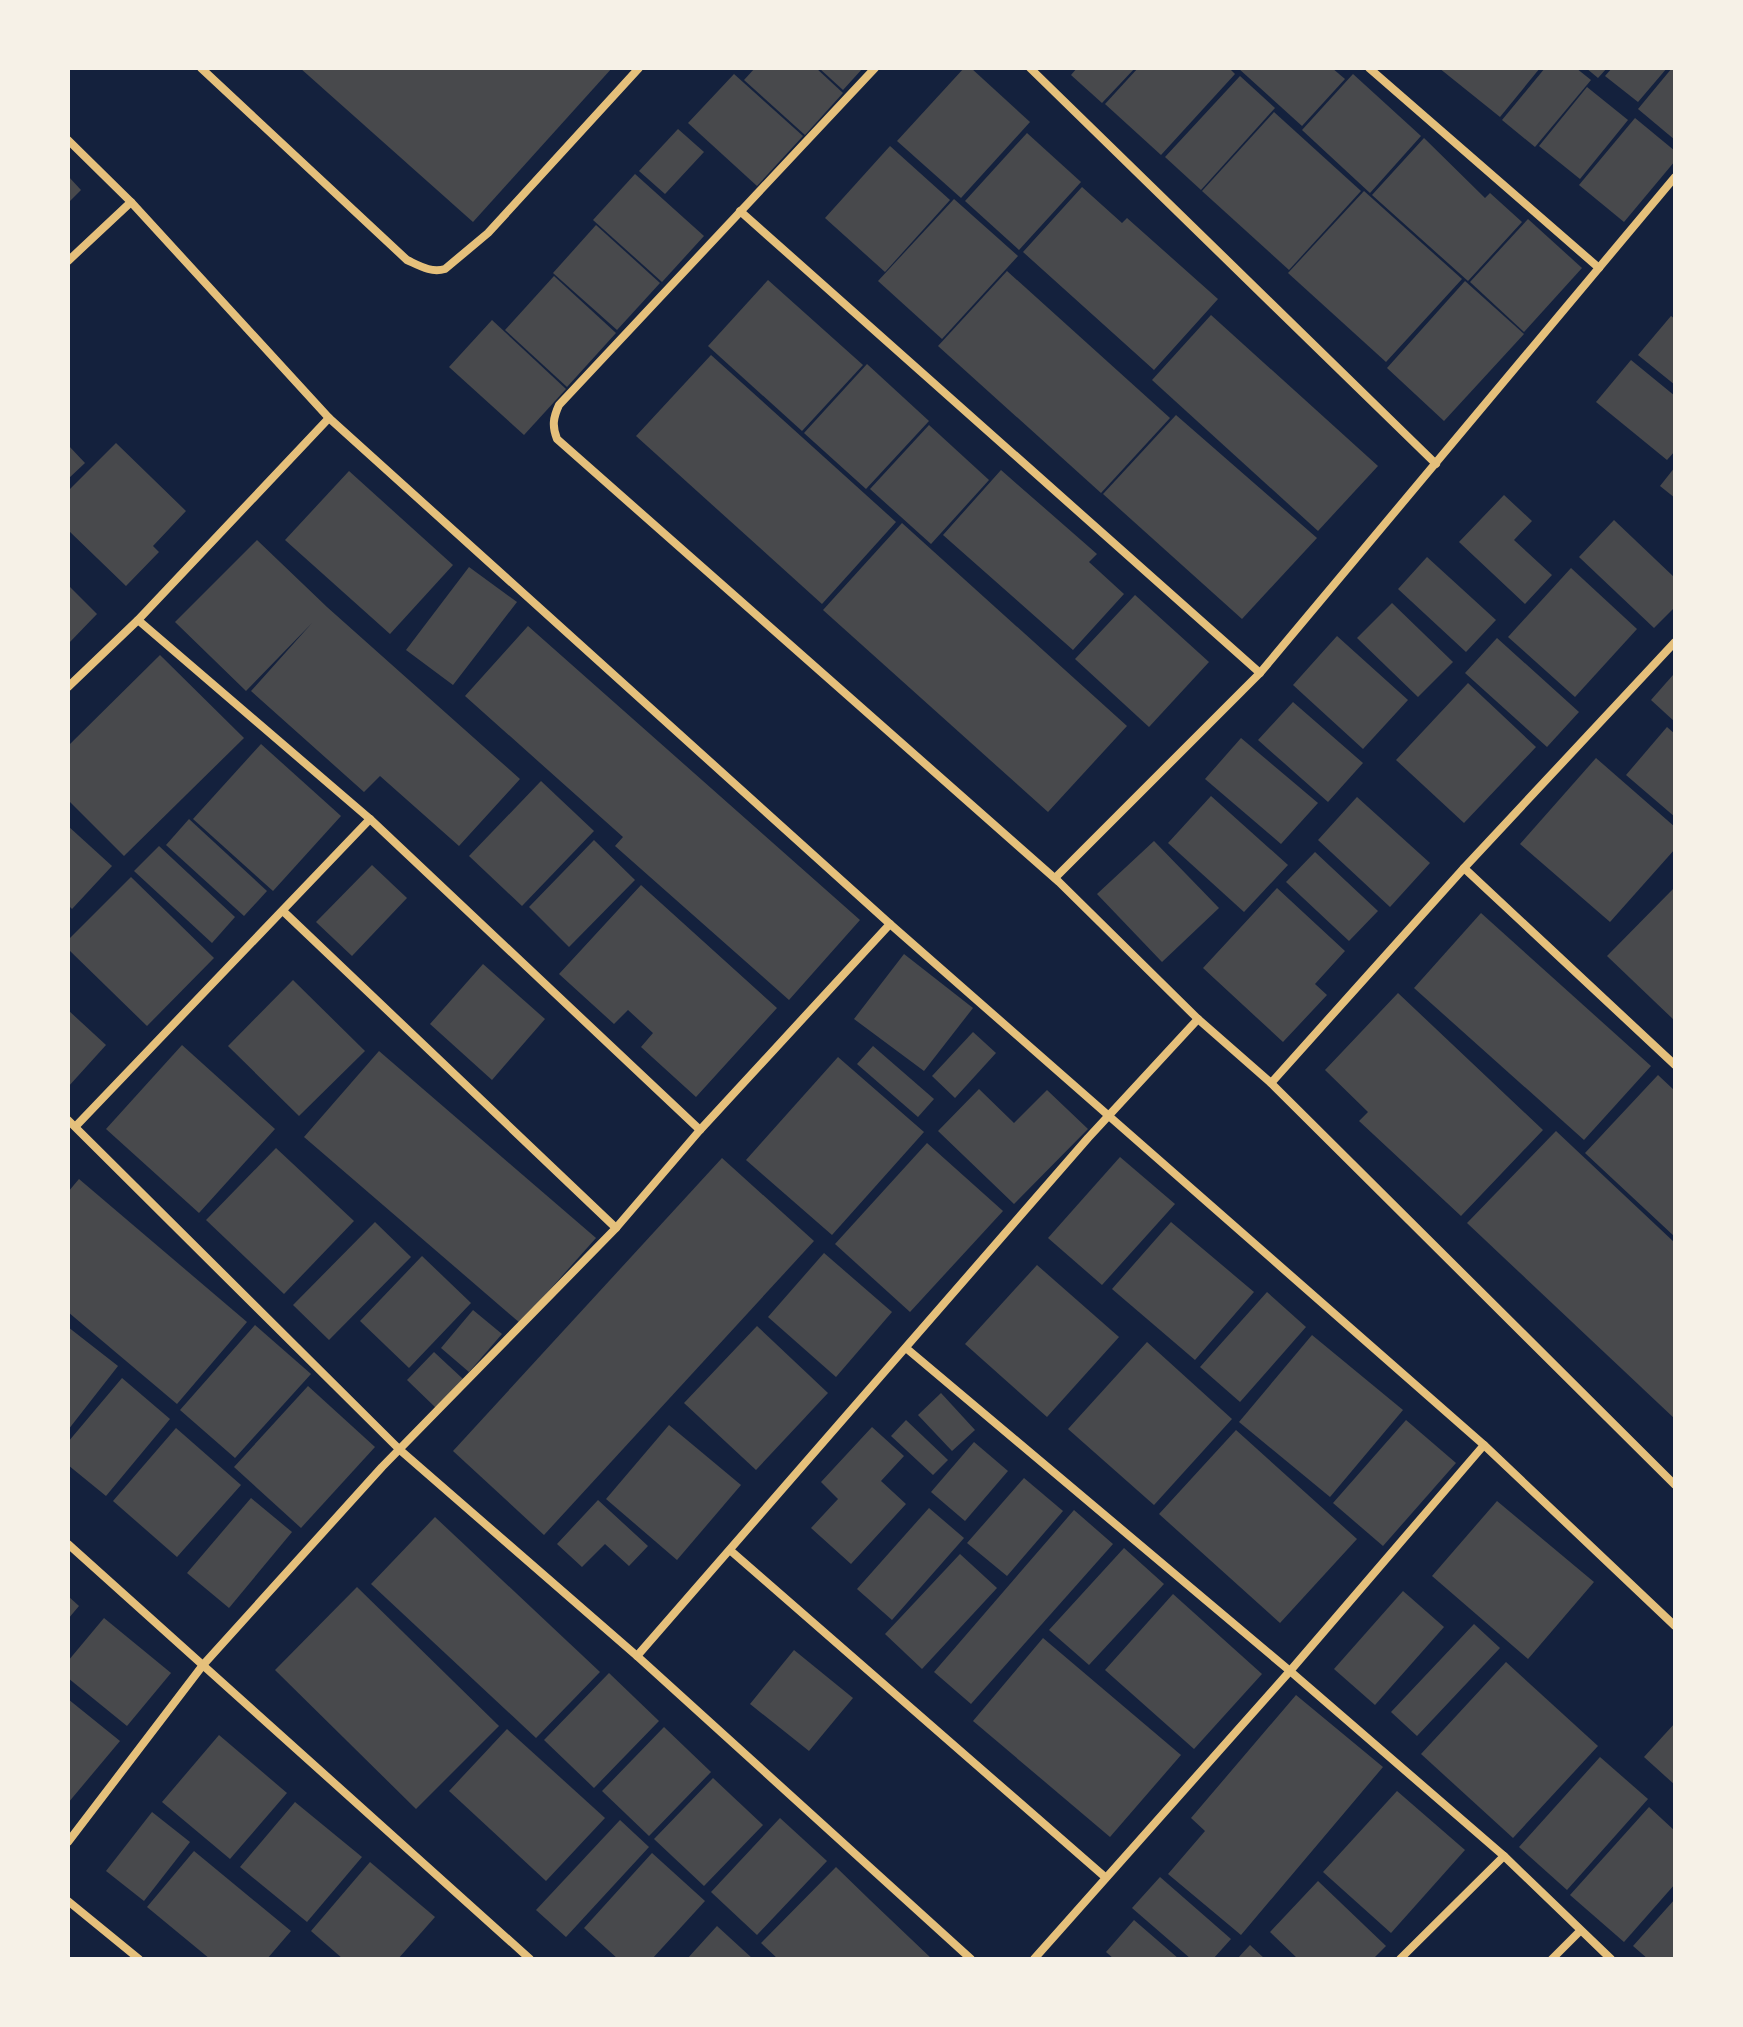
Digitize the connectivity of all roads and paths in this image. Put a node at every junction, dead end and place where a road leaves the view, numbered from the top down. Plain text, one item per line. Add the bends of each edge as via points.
1 (201, 68) edge
2 (638, 68) edge
3 (875, 68) edge
4 (1030, 68) edge
5 (1369, 68) edge
6 (68, 140) edge
7 (1675, 177) edge
8 (131, 202) junction
9 (740, 211) junction
10 (68, 261) edge
11 (1599, 268) junction
12 (329, 418) junction
13 (1436, 464) junction
14 (138, 620) junction
15 (1675, 642) edge
16 (1260, 673) junction
17 (68, 687) edge
18 (370, 819) junction
19 (1464, 868) junction
20 (1055, 878) junction
21 (283, 911) junction
22 (890, 924) junction
23 (1198, 1019) junction
24 (1675, 1065) edge
25 (1271, 1083) junction
26 (1108, 1116) junction
27 (72, 1123) edge
28 (700, 1130) junction
29 (616, 1228) junction
30 (906, 1348) junction
31 (1484, 1445) junction
32 (400, 1450) junction
33 (1675, 1485) edge
34 (68, 1544) edge
35 (731, 1551) junction
36 (1675, 1626) edge
37 (637, 1656) junction
38 (203, 1665) junction
39 (1290, 1671) junction
40 (68, 1842) edge
41 (1504, 1856) junction
42 (1105, 1877) junction
43 (68, 1901) edge
44 (1580, 1931) junction
45 (139, 1959) edge
46 (530, 1959) edge
47 (971, 1959) edge
48 (1034, 1959) edge
49 (1400, 1959) edge
50 (1552, 1959) edge
51 (1611, 1959) edge

1 - 2 street via 407,260 438,271 488,233
3 - 9 street
4 - 13 street
5 - 11 street
6 - 8 street
7 - 11 street
8 - 10 street
8 - 12 street
9 - 16 street
9 - 20 street via 559,405 553,417 557,439
11 - 13 street
12 - 14 street
12 - 22 street
13 - 16 street
14 - 17 street
14 - 18 street
15 - 19 street
16 - 20 street
18 - 21 street
18 - 28 street
19 - 24 street
19 - 25 street
20 - 23 street
21 - 27 street
21 - 29 street
22 - 26 street
22 - 28 street
23 - 25 street
23 - 26 street
25 - 33 street
26 - 30 street
26 - 31 street
27 - 32 street
28 - 29 street
29 - 32 street
30 - 35 street
30 - 39 street
31 - 36 street
31 - 39 street
32 - 37 street
32 - 38 street
34 - 38 street
35 - 37 street
35 - 42 street
37 - 47 street
38 - 40 street
38 - 46 street
39 - 41 street
39 - 42 street
41 - 44 street
41 - 49 street
42 - 48 street
43 - 45 street
44 - 50 street
44 - 51 street

